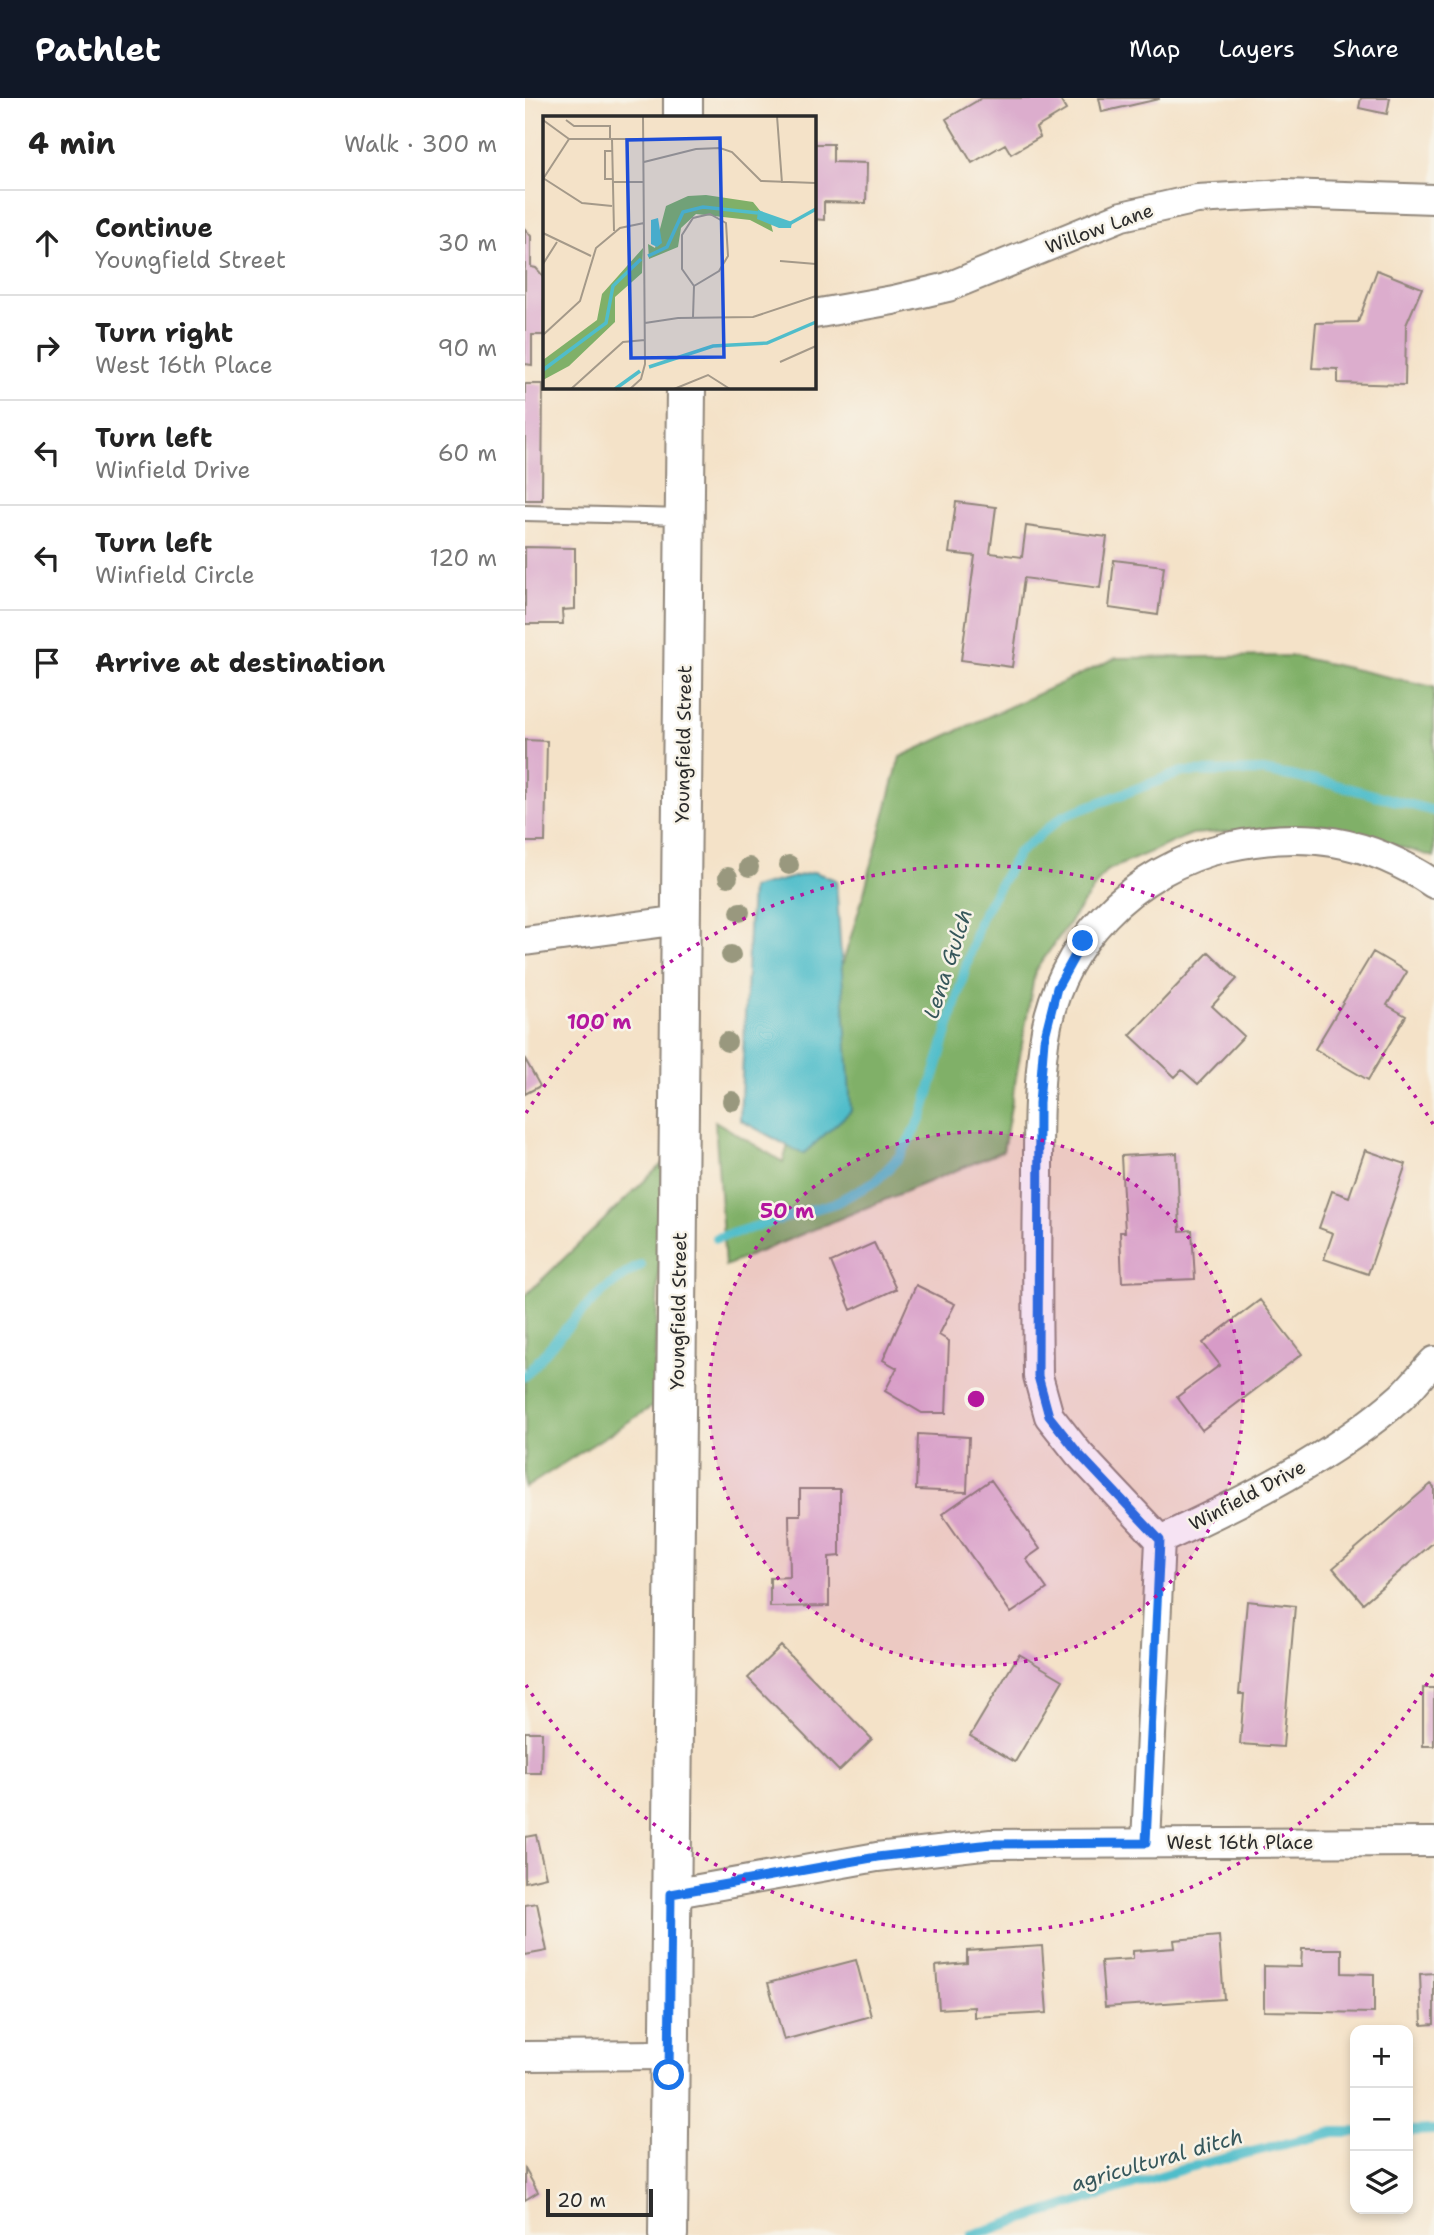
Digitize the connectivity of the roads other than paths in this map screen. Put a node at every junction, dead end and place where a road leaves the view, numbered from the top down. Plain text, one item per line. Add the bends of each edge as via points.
1 (683, 98) edge
2 (683, 116) edge
3 (1434, 199) edge
4 (815, 314) edge
5 (687, 388) edge
6 (525, 513) edge
7 (685, 517) junction
8 (1434, 884) edge
9 (681, 920) junction
10 (525, 941) edge
11 (1434, 1361) edge
12 (1160, 1540) junction
13 (1434, 1842) edge
14 (1146, 1843) junction
15 (671, 1894) junction
16 (670, 2055) junction
17 (525, 2056) edge
18 (668, 2235) edge

1 - 2 street
3 - 4 street, Willow Lane via 1285,194 1196,199 1122,216 948,287
5 - 7 street, Youngfield Street
6 - 7 lane
7 - 9 street, Youngfield Street
8 - 12 street via 1376,853 1322,838 1266,839 1206,852 1156,873 1117,902 1083,941 1057,988 1044,1040 1039,1103 1038,1376 1049,1416
9 - 10 street
9 - 15 street, Youngfield Street
11 - 12 street, Winfield Drive via 1401,1397 1328,1451 1241,1503
12 - 14 street
13 - 14 street, West 16th Place
14 - 15 street, West 16th Place via 991,1844 877,1857
15 - 16 street, Youngfield Street
16 - 17 street
16 - 18 street, Youngfield Street

